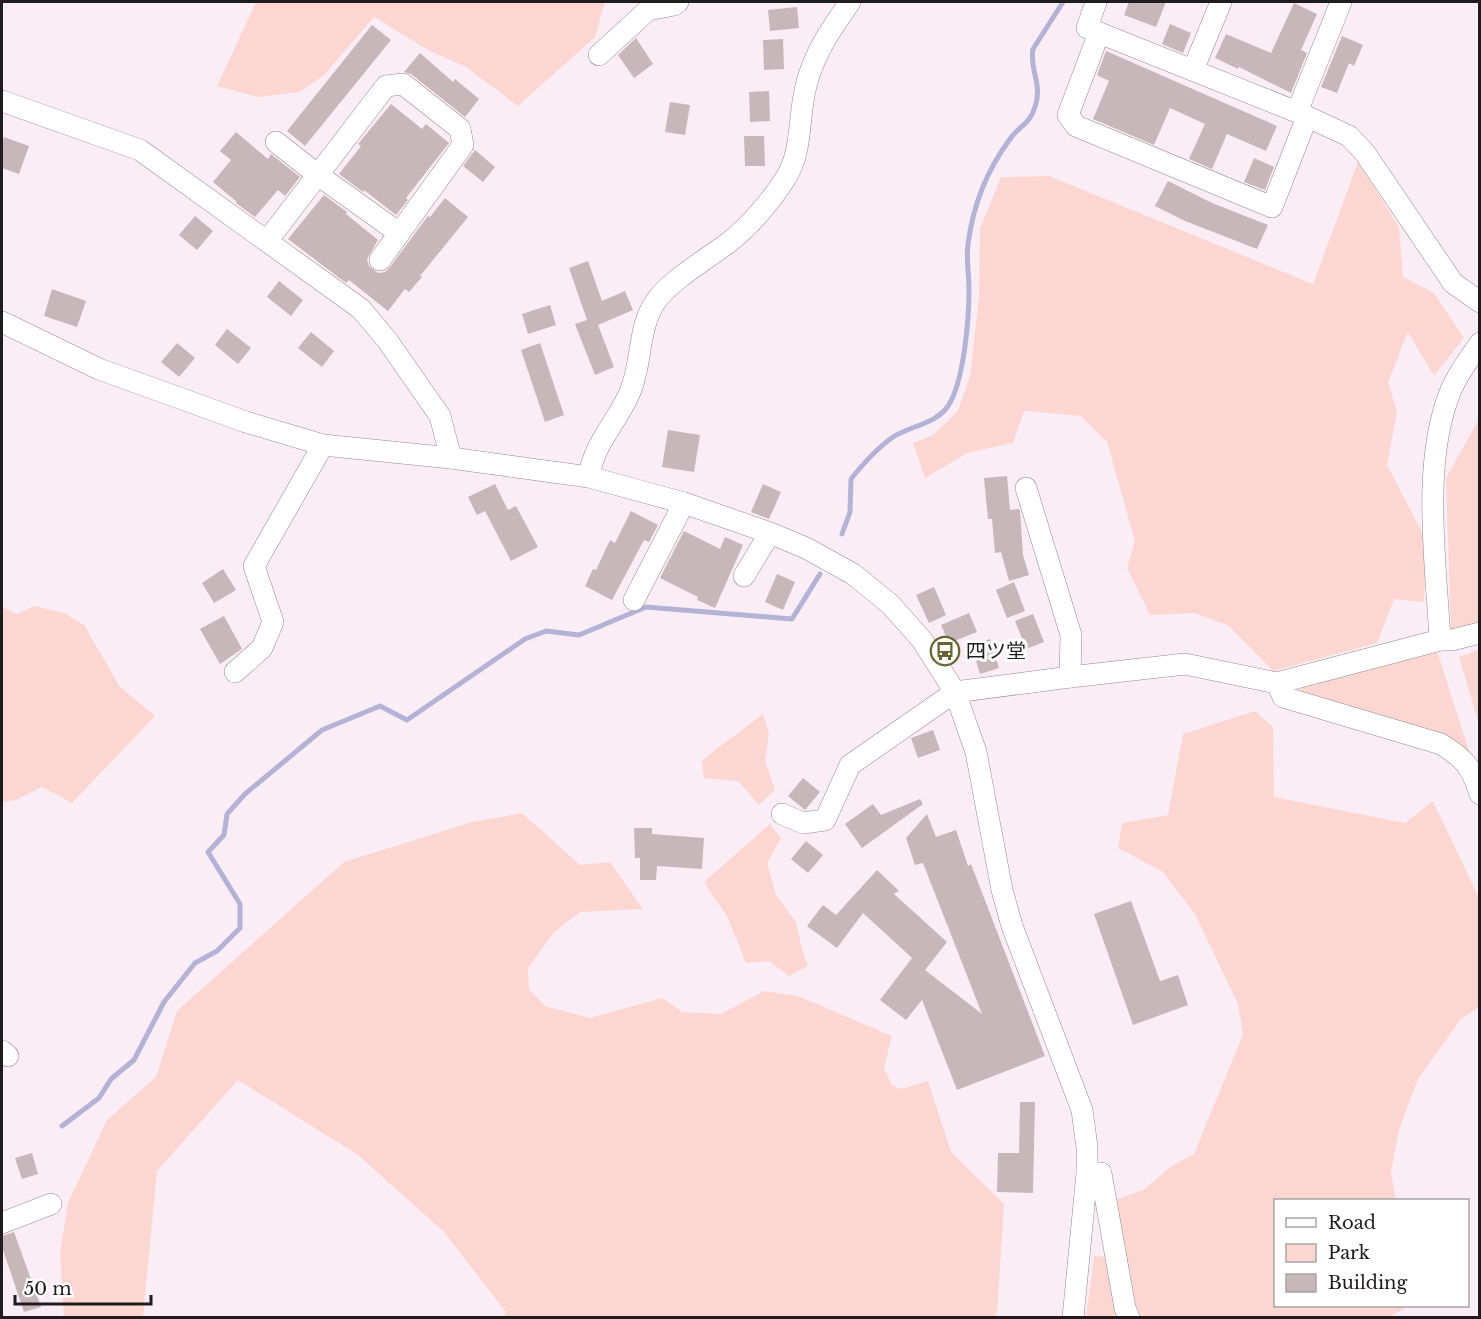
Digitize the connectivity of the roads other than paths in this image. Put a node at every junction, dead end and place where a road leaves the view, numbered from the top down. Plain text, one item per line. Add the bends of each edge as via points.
1 (678, 2) edge
2 (850, 2) edge
3 (1096, 2) edge
4 (1221, 2) edge
5 (1341, 2) edge
6 (1100, 33) junction
7 (599, 55) dead end
8 (1193, 70) junction
9 (2, 101) edge
10 (1302, 114) junction
11 (276, 142) dead end
12 (318, 175) junction
13 (399, 233) junction
14 (267, 241) junction
15 (380, 260) dead end
16 (1479, 302) edge
17 (2, 322) edge
18 (1479, 343) edge
19 (323, 445) junction
20 (451, 458) junction
21 (590, 477) junction
22 (1026, 488) dead end
23 (684, 503) junction
24 (770, 533) junction
25 (744, 576) dead end
26 (634, 600) dead end
27 (1479, 633) edge
28 (1440, 640) junction
29 (235, 672) dead end
30 (1070, 676) junction
31 (1276, 683) junction
32 (955, 692) junction
33 (1479, 794) edge
34 (782, 814) dead end
35 (1087, 1173) junction
36 (51, 1203) dead end
37 (2, 1223) edge
38 (1073, 1317) edge
39 (1129, 1317) edge

1 - 7 street via 648,10
2 - 21 street via 815,54 805,87 795,158 786,178 748,226 666,290 654,304 646,322 630,393 591,461
3 - 6 street via 1087,28
4 - 8 street
5 - 10 street
6 - 8 street
6 - 10 street via 1068,115 1076,126 1272,207
8 - 10 street
9 - 14 street via 140,150
10 - 16 street via 1348,136 1365,153 1454,283
11 - 12 street
12 - 13 street
12 - 13 street via 386,86 403,84 460,129 463,145
12 - 14 street
13 - 15 street
14 - 20 street via 361,309 440,416
17 - 19 street via 99,369
18 - 28 street via 1451,389 1437,436 1433,497
19 - 20 street
19 - 29 street via 254,566 273,622 262,648
20 - 21 street
21 - 23 street
22 - 30 street via 1071,635
23 - 24 street
23 - 26 street
24 - 25 street
24 - 32 street via 854,574 890,604 922,640
27 - 28 street
28 - 31 street
30 - 31 street via 1185,664
30 - 32 street
31 - 33 street via 1283,697 1441,744 1461,757 1473,774
32 - 34 street via 850,765 825,820 803,823
32 - 35 street via 976,752 1012,926 1082,1110
35 - 38 street
35 - 39 street via 1101,1173
36 - 37 street

